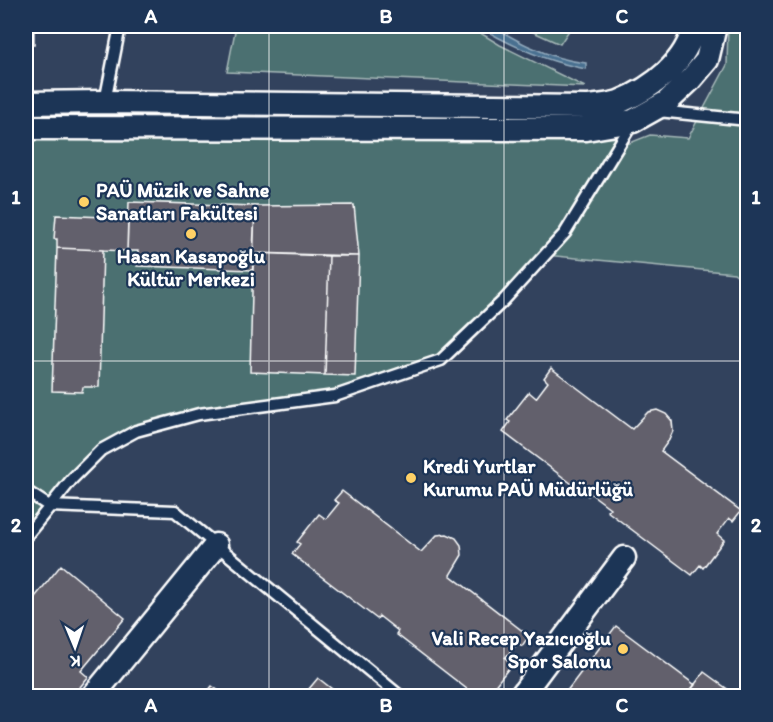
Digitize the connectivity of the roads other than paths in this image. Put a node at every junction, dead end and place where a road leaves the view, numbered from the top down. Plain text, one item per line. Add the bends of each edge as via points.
1 (120, 26) edge
2 (694, 26) edge
3 (715, 26) edge
4 (105, 102) junction
5 (26, 104) edge
6 (643, 116) junction
7 (747, 120) edge
8 (102, 127) junction
9 (26, 128) edge
10 (26, 491) edge
11 (49, 506) junction
12 (26, 536) edge
13 (216, 545) junction
14 (624, 558) dead end
15 (93, 696) edge
16 (400, 696) edge
17 (521, 696) edge

1 - 4 lane
2 - 4 street via 691,42 673,67 618,102 587,107
3 - 6 street via 707,60 667,102
4 - 5 street
4 - 8 street
6 - 7 lane
6 - 8 street via 586,129
6 - 11 lane via 565,233 504,300 441,360 334,396 199,414 136,431 101,450
8 - 9 street
10 - 11 lane
11 - 12 lane
11 - 13 lane via 175,511
13 - 15 street
13 - 16 lane
14 - 17 street

